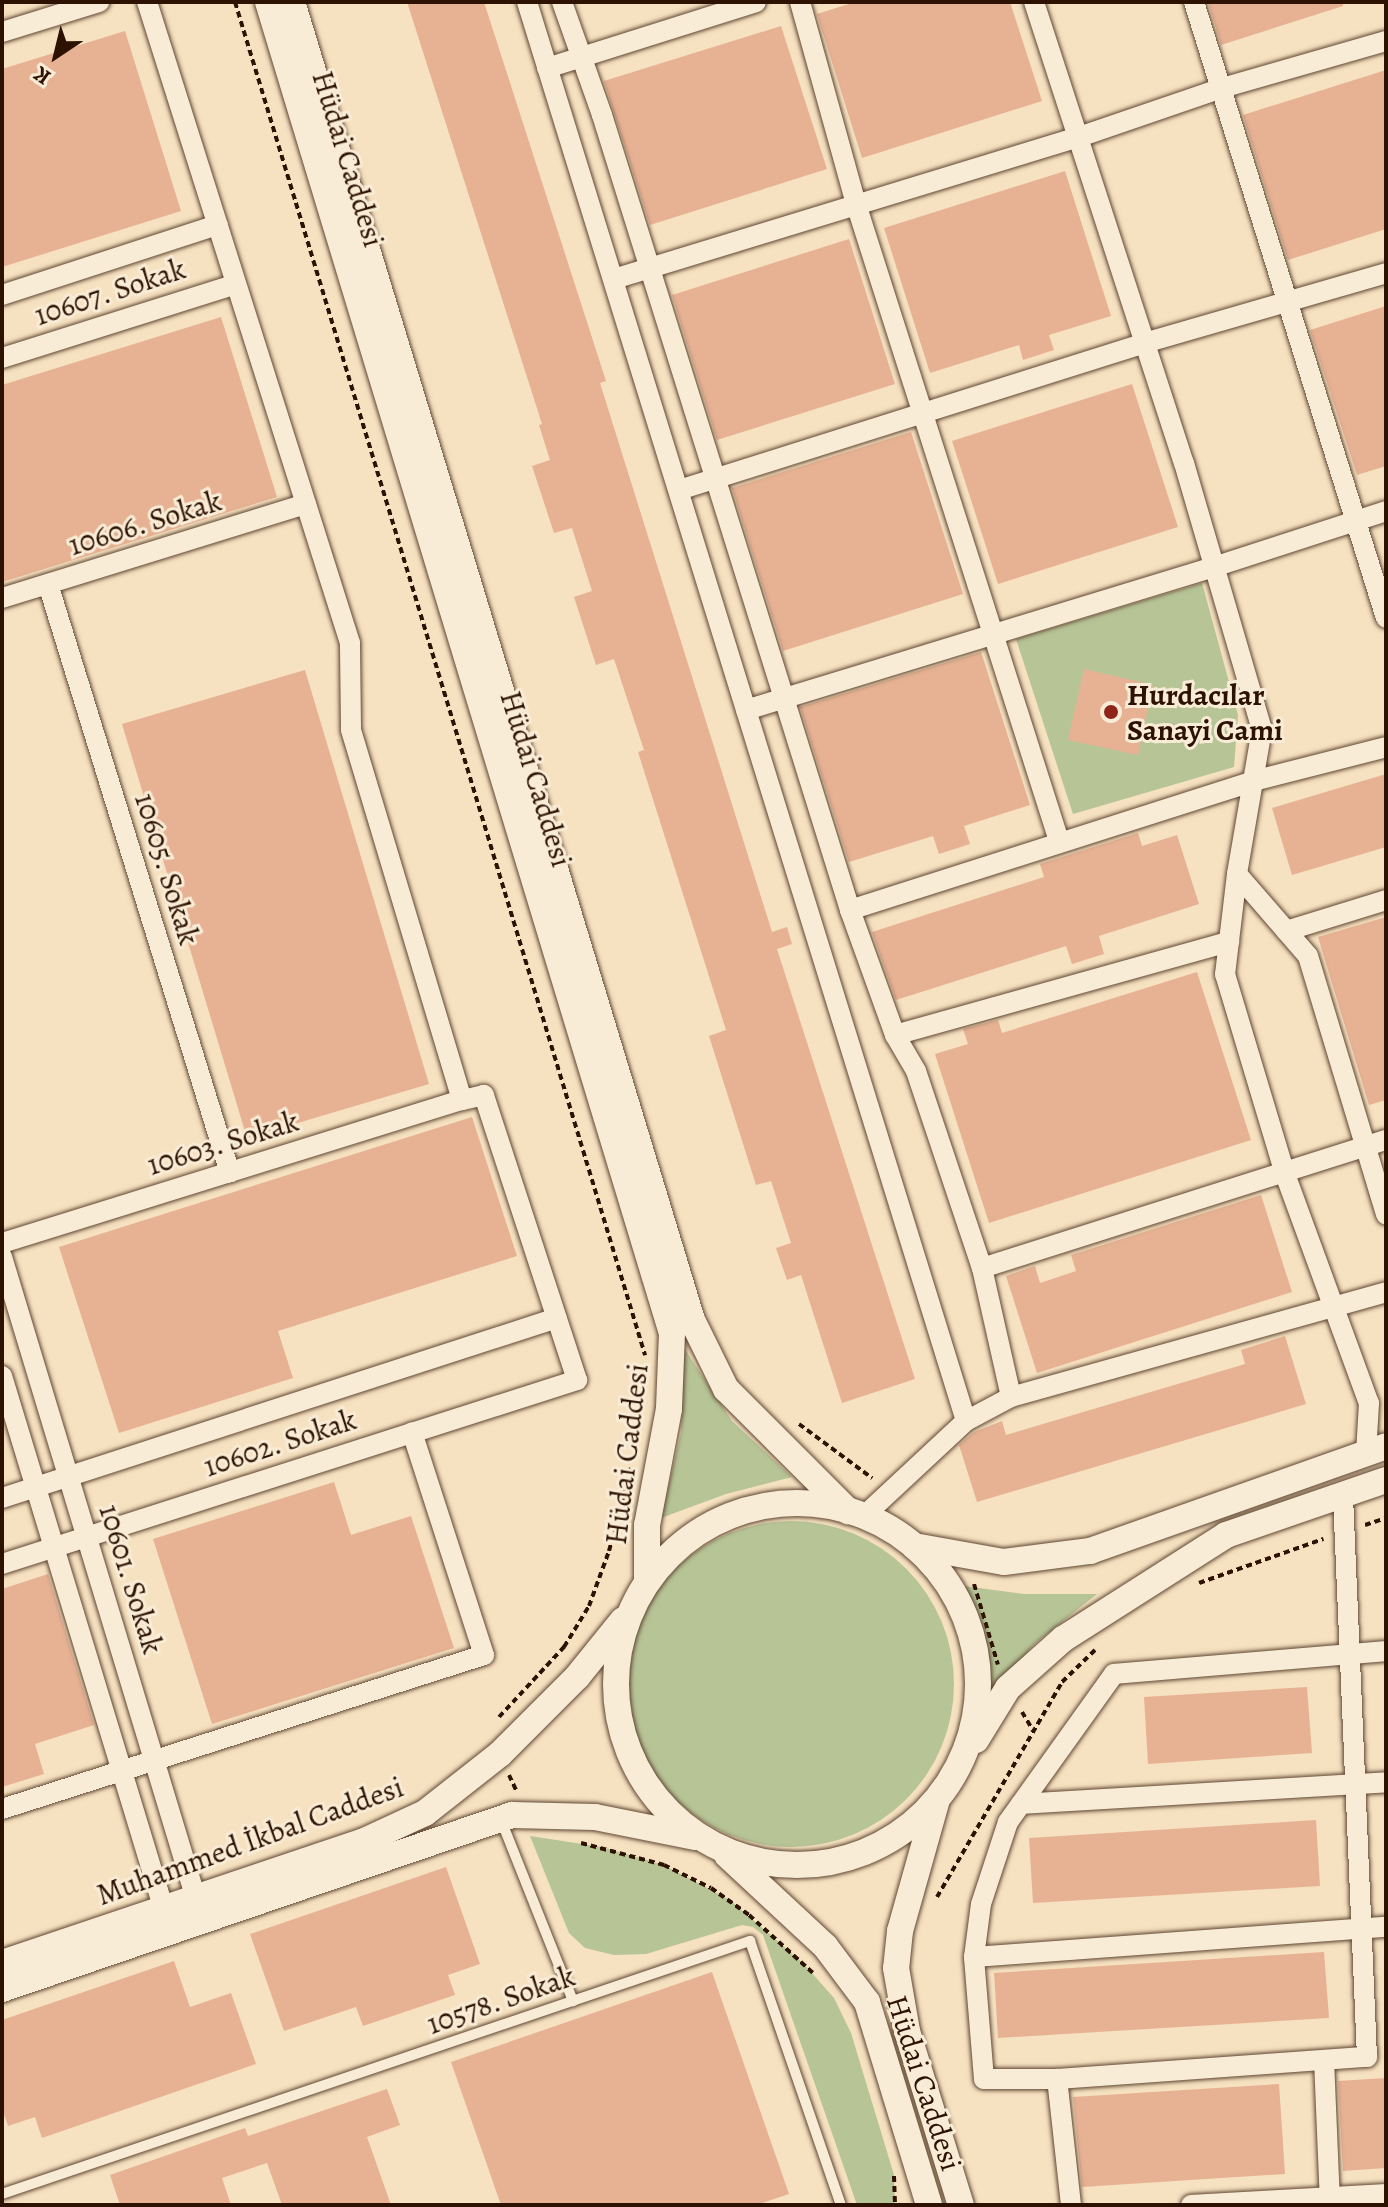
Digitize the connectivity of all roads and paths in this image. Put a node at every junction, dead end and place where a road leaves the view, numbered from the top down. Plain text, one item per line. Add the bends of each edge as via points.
1 (99, 2) edge
2 (147, 2) edge
3 (268, 2) edge
4 (292, 2) edge
5 (527, 2) edge
6 (562, 2) edge
7 (756, 2) edge
8 (800, 2) edge
9 (1034, 2) edge
10 (1194, 2) edge
11 (2, 32) edge
12 (1386, 41) edge
13 (581, 55) junction
14 (547, 68) junction
15 (1222, 88) junction
16 (1076, 138) junction
17 (856, 204) junction
18 (218, 225) junction
19 (649, 267) junction
20 (1386, 273) edge
21 (614, 279) junction
22 (236, 284) junction
23 (2, 295) edge
24 (1287, 303) junction
25 (1144, 343) junction
26 (2, 358) edge
27 (924, 413) junction
28 (714, 478) junction
29 (679, 490) junction
30 (306, 504) junction
31 (1386, 511) edge
32 (1354, 522) junction
33 (1214, 567) junction
34 (48, 584) junction
35 (2, 598) edge
36 (1386, 618) edge
37 (994, 635) junction
38 (783, 700) junction
39 (746, 710) junction
40 (1386, 747) edge
41 (1253, 781) junction
42 (1059, 841) junction
43 (1237, 874) junction
44 (1386, 900) edge
45 (850, 910) junction
46 (1286, 931) junction
47 (1229, 942) junction
48 (895, 1035) junction
49 (462, 1100) junction
50 (1386, 1140) edge
51 (1365, 1147) junction
52 (230, 1173) junction
53 (1285, 1174) junction
54 (1386, 1215) edge
55 (2, 1243) edge
56 (2, 1257) edge
57 (982, 1268) junction
58 (1386, 1292) edge
59 (1334, 1308) junction
60 (557, 1318) junction
61 (2, 1376) edge
62 (1011, 1397) junction
63 (792, 1420) dead end
64 (966, 1421) junction
65 (412, 1432) junction
66 (1376, 1450) edge
67 (69, 1477) junction
68 (1386, 1480) edge
69 (36, 1487) junction
70 (889, 1490) junction
71 (1343, 1495) junction
72 (2, 1498) edge
73 (856, 1513) junction
74 (87, 1537) junction
75 (914, 1546) junction
76 (54, 1547) junction
77 (2, 1564) edge
78 (647, 1582) junction
79 (974, 1584) dead end
80 (633, 1608) junction
81 (1386, 1651) edge
82 (1350, 1654) junction
83 (1008, 1688) junction
84 (1033, 1730) dead end
85 (154, 1760) junction
86 (957, 1770) junction
87 (122, 1771) junction
88 (1386, 1782) edge
89 (1356, 1785) junction
90 (936, 1801) junction
91 (1021, 1804) junction
92 (2, 1809) edge
93 (500, 1817) junction
94 (711, 1843) junction
95 (199, 1908) junction
96 (167, 1919) junction
97 (1386, 1927) edge
98 (1362, 1929) junction
99 (974, 1957) junction
100 (2, 1963) edge
101 (2, 1989) edge
102 (573, 2001) junction
103 (1377, 2057) edge
104 (1324, 2060) junction
105 (1057, 2079) junction
106 (2, 2194) edge
107 (1386, 2194) edge
108 (1330, 2201) edge
109 (841, 2205) edge
110 (929, 2205) edge
111 (961, 2205) edge
112 (1071, 2205) edge
113 (1191, 2205) edge

1 - 11 street
2 - 18 street
3 - 78 street, Hüdai Caddesi via 672,1333 669,1409 647,1525
4 - 73 street, Hüdai Caddesi via 692,1320 726,1389
5 - 14 street
6 - 13 street
7 - 13 street
8 - 17 street
9 - 16 street
10 - 15 street
12 - 15 street
13 - 14 street
13 - 19 street
14 - 21 street
15 - 16 street
15 - 24 street
16 - 17 street
16 - 25 street
17 - 19 street
17 - 27 street
18 - 22 street
18 - 23 street, 10607. Sokak
19 - 21 street
19 - 28 street
20 - 24 street
21 - 29 street
22 - 26 street, 10607. Sokak
22 - 30 street
24 - 25 street
24 - 32 street
25 - 27 street
25 - 33 street
27 - 28 street
27 - 37 street
28 - 29 street
28 - 38 street
29 - 39 street
30 - 34 street, 10606. Sokak
30 - 49 street via 350,643 351,729
31 - 32 street
32 - 33 street
32 - 36 street
33 - 37 street
33 - 41 street via 1262,729
34 - 35 street, 10606. Sokak
34 - 52 street, 10605. Sokak
37 - 38 street
37 - 42 street
38 - 39 street
38 - 45 street
39 - 64 street
40 - 41 street
41 - 42 street
41 - 43 street
42 - 45 street
43 - 46 street
43 - 47 street
44 - 46 street
45 - 48 street
46 - 51 street via 1308,956
47 - 48 street
47 - 53 street via 1225,974
48 - 57 street via 916,1071
49 - 52 street, 10603. Sokak
49 - 60 street via 484,1095
50 - 51 street
51 - 53 street
51 - 54 street
52 - 55 street, 10603. Sokak
53 - 57 street
53 - 59 street
56 - 67 street, 10601. Sokak
57 - 62 street
58 - 59 street
59 - 62 street
59 - 66 street via 1369,1403
60 - 65 street, 10602. Sokak via 577,1380
60 - 67 street, 10602. Sokak
61 - 69 street
62 - 64 street
63 - 70 path
64 - 70 street
65 - 74 street, 10602. Sokak
65 - 85 street via 484,1655
66 - 75 street via 1090,1551 1004,1562
67 - 69 street, 10602. Sokak
67 - 74 street, 10601. Sokak
68 - 71 street
69 - 72 street, 10602. Sokak
69 - 76 street
70 - 73 street
71 - 82 street
71 - 83 street via 1226,1535 1063,1639
73 - 75 street
73 - 78 street via 784,1503 731,1515 684,1542
74 - 76 street, 10602. Sokak
74 - 85 street, 10601. Sokak
75 - 86 street via 954,1593 975,1650 976,1712
76 - 77 street, 10602. Sokak
76 - 87 street
78 - 80 street
79 - 83 path
80 - 94 street, Hüdai Caddesi via 617,1664 624,1737 659,1801
80 - 95 street, Muhammed İkbal Caddesi via 577,1677 449,1797 396,1828
81 - 82 street
82 - 89 street
82 - 91 street via 1114,1674
83 - 84 path
83 - 86 street
85 - 87 street
85 - 95 street, 10601. Sokak
86 - 90 street
87 - 92 street
87 - 96 street
88 - 89 street
89 - 91 street
89 - 98 street
90 - 94 street via 901,1833 835,1861 764,1862
90 - 111 street, Hüdai Caddesi via 902,1921 896,1968 907,2031
91 - 99 street via 1008,1822 981,1904
93 - 94 street, Muhammed İkbal Caddesi via 526,1812 569,1815
93 - 95 street, Muhammed İkbal Caddesi
93 - 102 lane
94 - 110 street, Hüdai Caddesi via 825,1946 867,2002
95 - 96 street, Muhammed İkbal Caddesi
96 - 100 street, Muhammed İkbal Caddesi
96 - 101 street, Muhammed İkbal Caddesi
97 - 98 street
98 - 99 street
98 - 103 street
99 - 105 street via 984,2079
102 - 106 lane, 10578. Sokak
102 - 109 lane, 10578. Sokak via 750,1941
103 - 104 street
104 - 105 street
104 - 108 street
105 - 112 street
107 - 108 street
108 - 113 street

